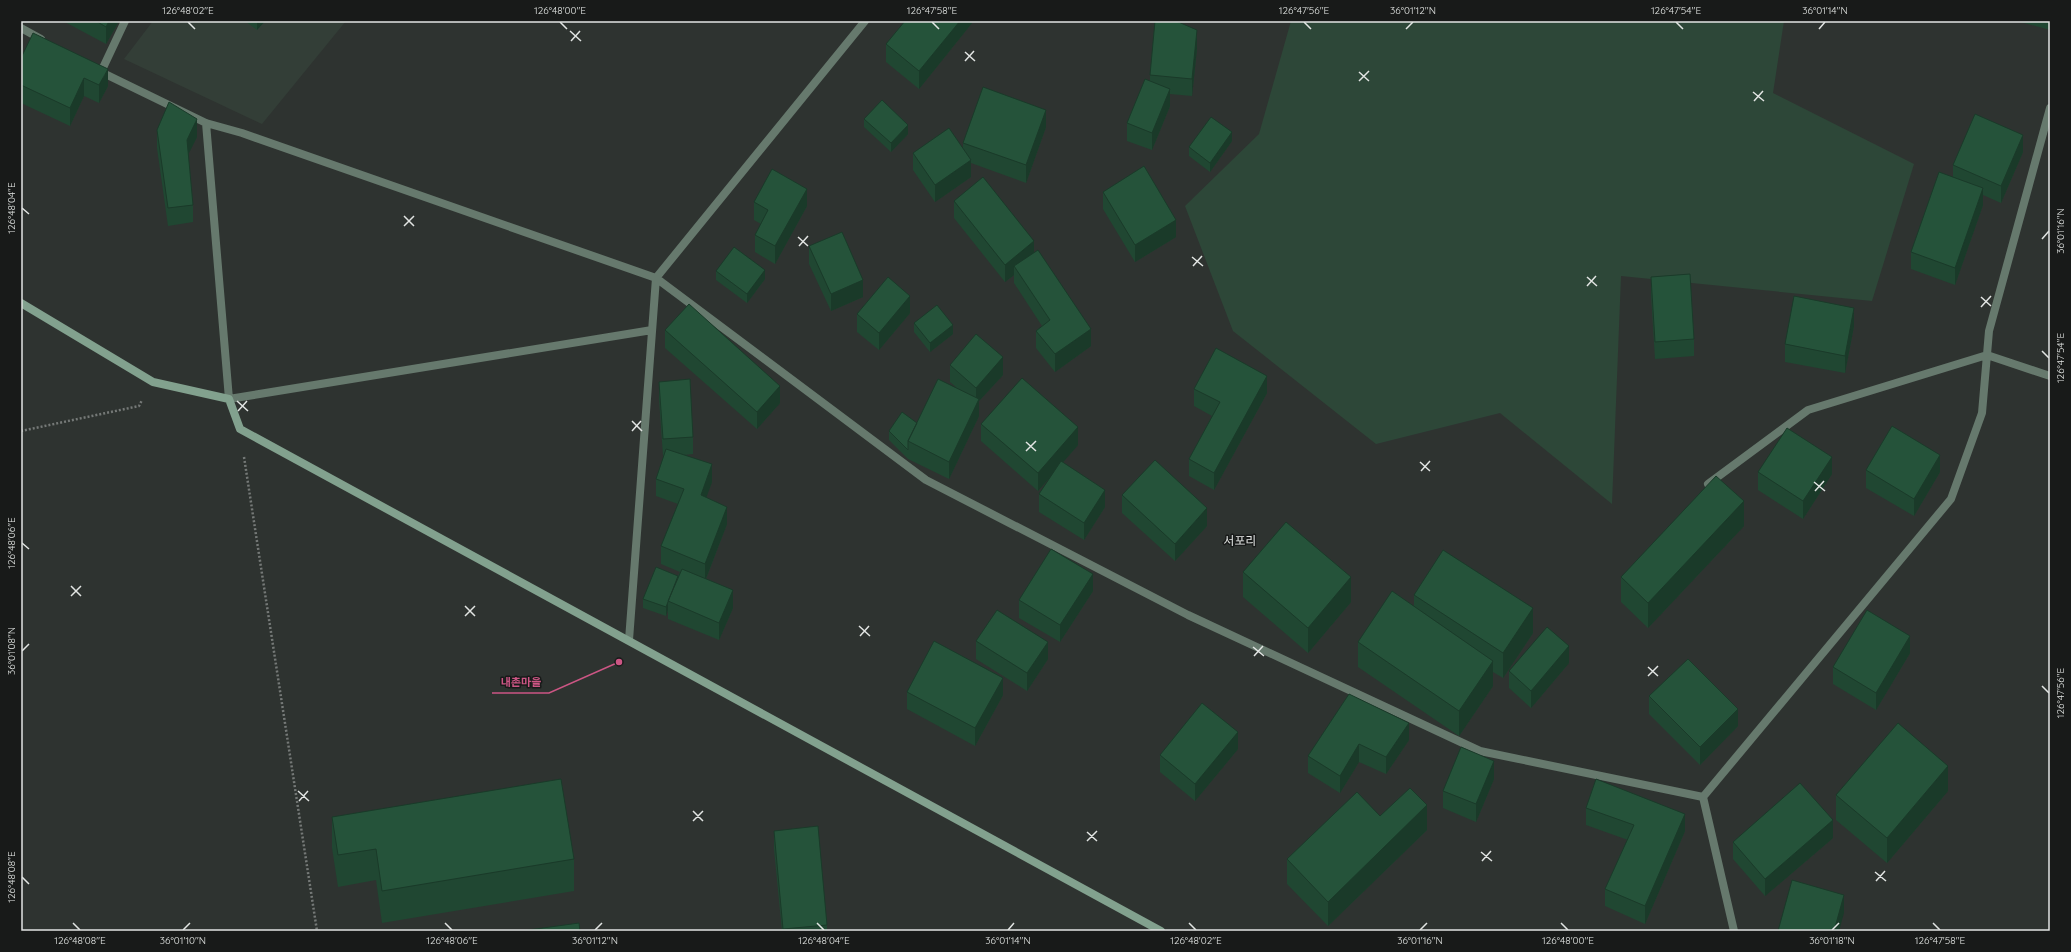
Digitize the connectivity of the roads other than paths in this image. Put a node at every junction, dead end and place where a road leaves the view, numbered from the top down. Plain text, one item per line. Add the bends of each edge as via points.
1 (125, 21) edge
2 (864, 21) edge
3 (21, 28) edge
4 (48, 43) edge
5 (2050, 108) edge
6 (206, 123) junction
7 (656, 278) junction
8 (21, 303) edge
9 (652, 330) junction
10 (1987, 355) junction
11 (2050, 376) edge
12 (229, 399) junction
13 (1708, 484) edge
14 (629, 640) junction
15 (1703, 797) junction
16 (1161, 931) edge
17 (1734, 931) edge

1 - 6 street via 97,70
2 - 7 street
3 - 4 street
5 - 10 street via 1989,331
6 - 7 street via 242,133
6 - 12 street
7 - 9 street
7 - 15 street via 926,480 1188,615 1480,751
8 - 12 street via 153,382
9 - 12 street
9 - 14 street
10 - 11 street
10 - 13 street via 1808,410
10 - 15 street via 1982,413 1951,498
12 - 14 street via 240,429
14 - 16 street
15 - 17 street

